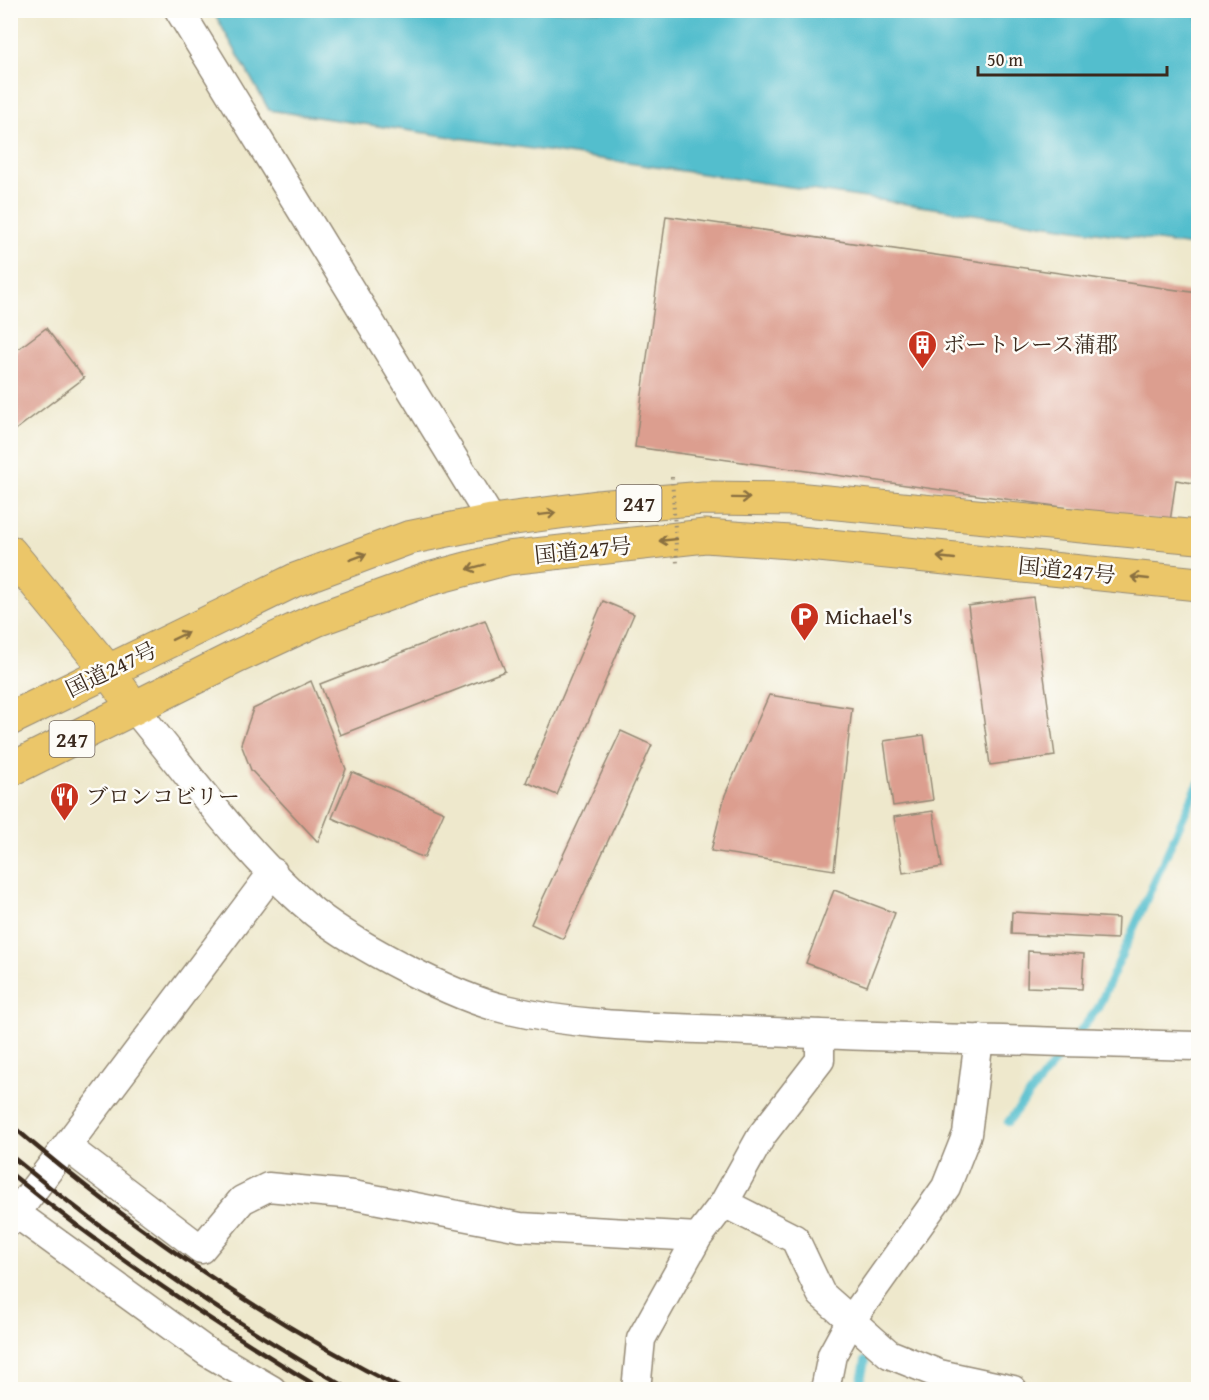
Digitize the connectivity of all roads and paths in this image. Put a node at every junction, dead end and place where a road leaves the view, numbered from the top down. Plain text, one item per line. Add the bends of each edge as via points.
1 (178, 10) edge
2 (672, 477) dead end
3 (492, 521) junction
4 (1198, 537) edge
5 (10, 552) edge
6 (677, 564) dead end
7 (1198, 584) edge
8 (108, 670) junction
9 (134, 708) junction
10 (10, 719) edge
11 (10, 770) edge
12 (273, 872) junction
13 (820, 1034) junction
14 (979, 1039) junction
15 (1198, 1046) edge
16 (67, 1147) junction
17 (724, 1203) junction
18 (12, 1215) edge
19 (698, 1238) junction
20 (850, 1322) junction
21 (938, 1382) edge
22 (272, 1389) edge
23 (636, 1389) edge
24 (825, 1389) edge
25 (1012, 1389) edge

1 - 3 street
2 - 6 path, bridge
3 -> 4 main road, 国道247号 / 247 via 704,498 795,499
8 -> 3 main road, 国道247号 / 247 via 295,580 408,538
5 - 8 main road
7 -> 9 main road, 国道247号 / 247 via 705,536 508,558 429,579 316,620
8 - 9 main road
8 - 10 main road, 国道247号 / 247
9 - 11 main road, 国道247号 / 247
9 - 12 street
12 - 13 street via 316,913 364,945 440,985 504,1009 597,1023
12 - 16 street
13 - 14 street
13 - 17 street via 820,1060 762,1135
14 - 15 street
14 - 20 street via 967,1134 946,1187
16 - 18 street
16 - 19 street via 201,1250 242,1200 268,1187 353,1195 520,1227
17 - 19 street
17 - 20 street via 795,1239 821,1294
18 - 22 street via 207,1352
19 - 23 street via 641,1339
20 - 21 street via 889,1354
20 - 24 street via 832,1355
21 - 25 street

